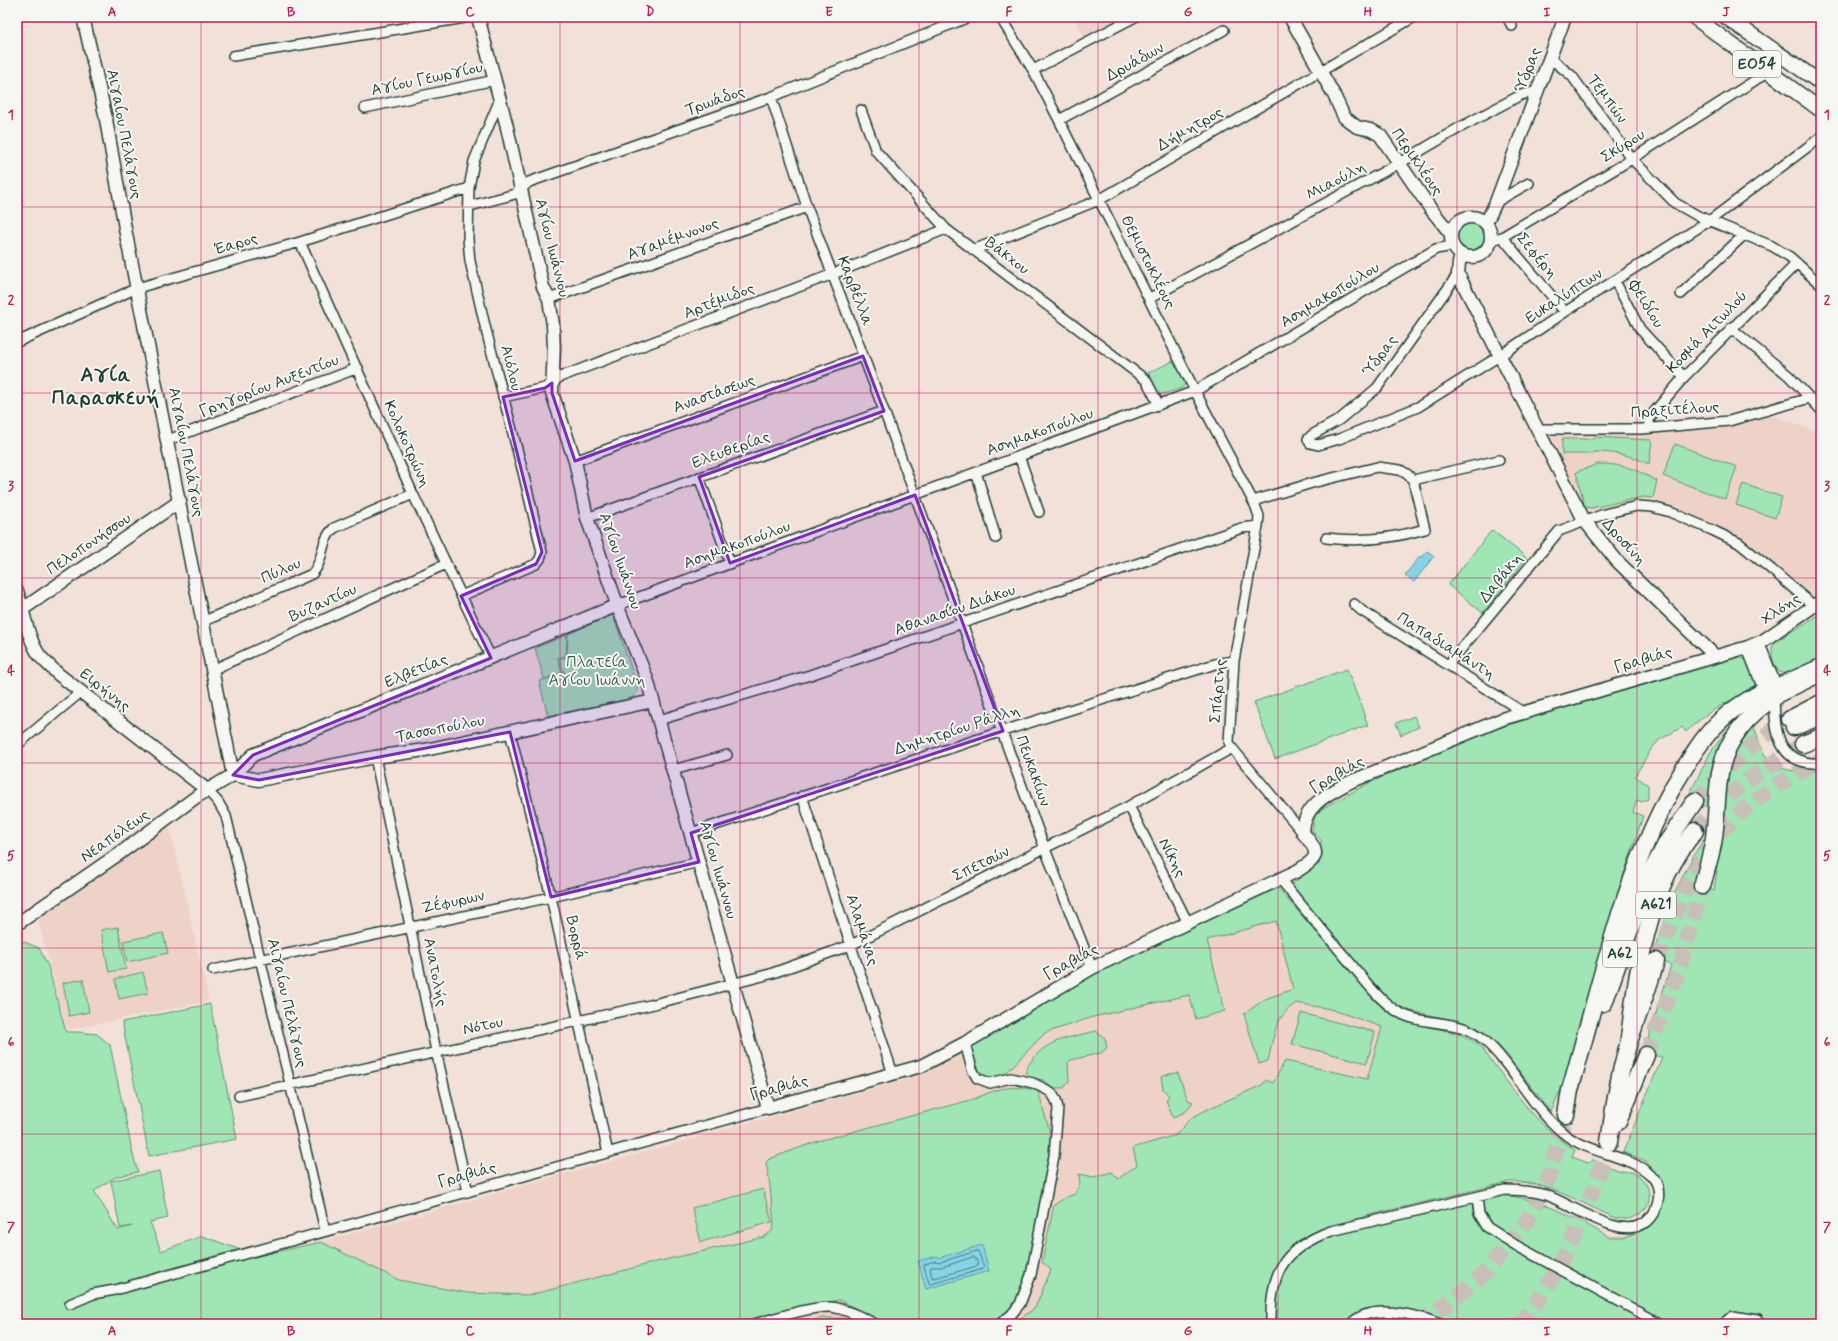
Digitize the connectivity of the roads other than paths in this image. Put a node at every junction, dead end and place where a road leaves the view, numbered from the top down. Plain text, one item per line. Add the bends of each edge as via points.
1 (84, 17) edge
2 (471, 17) edge
3 (478, 17) edge
4 (969, 17) edge
5 (1000, 17) edge
6 (1135, 17) edge
7 (1290, 17) edge
8 (1414, 17) edge
9 (1507, 17) edge
10 (1565, 17) edge
11 (1694, 17) edge
12 (1729, 18) edge
13 (1512, 26) dead end
14 (1224, 30) dead end
15 (233, 56) dead end
16 (1550, 58) junction
17 (1033, 70) junction
18 (1319, 71) junction
19 (1768, 72) junction
20 (495, 80) junction
21 (1821, 83) edge
22 (1537, 91) junction
23 (771, 97) junction
24 (500, 99) junction
25 (365, 108) dead end
26 (861, 110) dead end
27 (1821, 110) edge
28 (1059, 120) junction
29 (1821, 137) edge
30 (1632, 159) junction
31 (1398, 164) junction
32 (1529, 183) dead end
33 (469, 188) junction
34 (521, 188) junction
35 (1099, 200) junction
36 (1496, 202) junction
37 (470, 206) junction
38 (807, 207) junction
39 (1709, 221) junction
40 (1486, 224) junction
41 (946, 229) junction
42 (1451, 234) junction
43 (1744, 235) junction
44 (1497, 238) junction
45 (300, 242) junction
46 (973, 250) junction
47 (1457, 250) junction
48 (1797, 262) junction
49 (833, 274) junction
50 (1458, 274) junction
51 (1615, 281) junction
52 (1821, 285) edge
53 (137, 288) junction
54 (1681, 294) dead end
55 (1150, 298) junction
56 (549, 299) junction
57 (1564, 312) junction
58 (1731, 328) junction
59 (17, 342) edge
60 (863, 356) junction
61 (1501, 356) junction
62 (358, 368) junction
63 (1684, 377) junction
64 (552, 383) junction
65 (1195, 391) junction
66 (503, 397) junction
67 (1810, 398) junction
68 (1159, 405) junction
69 (1821, 410) edge
70 (884, 411) junction
71 (1648, 428) junction
72 (1538, 429) junction
73 (1308, 439) joint
74 (168, 440) junction
75 (1019, 456) junction
76 (1498, 460) dead end
77 (575, 461) junction
78 (976, 472) junction
79 (699, 477) junction
80 (1413, 480) junction
81 (413, 494) junction
82 (915, 495) junction
83 (180, 502) junction
84 (1254, 502) junction
85 (1039, 512) dead end
86 (587, 518) junction
87 (1584, 520) junction
88 (1258, 526) junction
89 (996, 538) dead end
90 (1326, 538) dead end
91 (730, 563) junction
92 (446, 564) junction
93 (17, 591) edge
94 (461, 596) junction
95 (1354, 604) dead end
96 (1817, 604) edge
97 (618, 605) junction
98 (20, 611) edge
99 (202, 622) junction
100 (962, 624) junction
101 (1753, 645) junction
102 (1715, 656) junction
103 (491, 658) junction
104 (1234, 661) junction
105 (1448, 665) junction
106 (1821, 665) edge
107 (212, 670) junction
108 (1821, 675) edge
109 (1772, 691) junction
110 (81, 692) junction
111 (653, 701) junction
112 (1821, 702) edge
113 (1523, 712) junction
114 (1821, 716) edge
115 (659, 720) junction
116 (1003, 731) junction
117 (510, 732) junction
118 (1821, 736) edge
119 (1803, 744) tunnel mouth
120 (17, 745) edge
121 (1232, 748) junction
122 (727, 755) dead end
123 (375, 757) junction
124 (1821, 763) edge
125 (677, 769) dead end
126 (233, 775) junction
127 (207, 790) junction
128 (802, 796) junction
129 (1695, 801) tunnel mouth
130 (1129, 806) junction
131 (1695, 831) tunnel mouth
132 (691, 833) junction
133 (1303, 833) junction
134 (1045, 848) junction
135 (699, 862) junction
136 (1281, 880) junction
137 (1702, 886) tunnel mouth
138 (551, 897) junction
139 (1188, 923) junction
140 (17, 924) edge
141 (411, 926) junction
142 (851, 945) junction
143 (260, 960) junction
144 (1656, 960) tunnel mouth
145 (1092, 968) junction
146 (213, 970) dead end
147 (733, 984) junction
148 (579, 1021) junction
149 (965, 1043) junction
150 (1628, 1046) junction
151 (436, 1051) junction
152 (1646, 1055) tunnel mouth
153 (893, 1074) junction
154 (290, 1085) junction
155 (239, 1096) dead end
156 (768, 1108) junction
157 (608, 1153) junction
158 (468, 1192) junction
159 (1477, 1197) junction
160 (325, 1230) junction
161 (70, 1304) dead end
162 (755, 1324) edge
163 (875, 1324) edge
164 (1000, 1324) edge
165 (1271, 1324) edge
166 (1351, 1324) edge
167 (1441, 1324) edge
168 (1661, 1324) edge
169 (1724, 1324) edge
170 (1760, 1324) edge

1 - 53 street, Αιγαίου Πελάγους
2 - 15 street
3 - 20 street, Αγίου Ιωάννου
4 - 23 street, Τρωάδος
5 - 17 street, Θεμιστοκλέους
6 - 17 street
7 - 18 street, Περικλέους
8 - 18 street, Δήμητρος
9 - 13 street
10 - 16 street, Ύδρας
11 - 19 main road, ΕΟ54
12 - 21 main road, ΕΟ54
14 - 28 street, Δρυάδων
16 - 22 street, Ύδρας
16 - 30 street, Τεμπών via 1577,82
17 - 28 street, Θεμιστοκλέους
18 - 31 street, Περικλέους via 1349,123 1380,135
18 - 35 street, Δήμητρος
19 - 27 main road, ΕΟ54
19 - 30 street, Σκύρου
20 - 24 street, Αγίου Ιωάννου
20 - 25 street, Αγίου Γεωργίου
22 - 31 street, Μιαούλη via 1521,95
22 - 36 street, Ύδρας
23 - 34 street, Τρωάδος via 529,182
23 - 38 street, Καρβέλλα
24 - 33 street, Αιόλου via 474,161
24 - 34 street, Αγίου Ιωάννου
26 - 41 street, Βάκχου via 876,151
28 - 35 street, Θεμιστοκλέους
29 - 39 street, Ευκαλύπτων
30 - 39 street, Τεμπών via 1675,203
30 - 44 street, Σκύρου
31 - 42 street, Περικλέους
31 - 55 street, Μιαούλη
32 - 36 street
33 - 37 street, Αιόλου
33 - 45 street, Έαρος
34 - 37 street, Τρωάδος via 515,194
34 - 56 street, Αγίου Ιωάννου via 543,287
35 - 46 street, Δήμητρος
35 - 55 street, Θεμιστοκλέους
36 - 40 street, Ύδρας
37 - 66 street, Αιόλου via 470,261
38 - 49 street, Καρβέλλα
38 - 56 street, Αγαμέμνονος
39 - 43 street, Τεμπών
39 - 51 street, Ευκαλύπτων
40 - 42 street via 1480,219 1465,218 1458,221
40 - 44 street via 1491,234
41 - 46 street, Βάκχου
41 - 49 street, Αρτέμιδος
42 - 47 street
43 - 48 street, Τεμπών via 1772,246
43 - 54 street
44 - 47 street via 1478,256 1466,257
44 - 57 street, Σεφέρη
45 - 53 street, Έαρος
45 - 62 street, Κολοκοτρώνη
46 - 68 street, Βάκχου via 1146,380
47 - 50 street
47 - 65 street, Ασημακοπούλου via 1436,249
48 - 52 street, Τεμπών
48 - 58 street, Κοσμά Αιτωλού
49 - 60 street, Καρβέλλα
49 - 64 street, Αρτέμιδος via 560,377
50 - 61 street
50 - 73 street, Ύδρας via 1377,388 1339,420
51 - 57 street, Ευκαλύπτων
51 - 63 street, Φειδίου via 1640,329
53 - 59 street, Έαρος
53 - 74 street, Αιγαίου Πελάγους
55 - 65 street, Θεμιστοκλέους
56 - 64 street, Αγίου Ιωάννου via 554,348
57 - 61 street, Ευκαλύπτων
58 - 63 street, Κοσμά Αιτωλού
58 - 67 street via 1789,376
60 - 70 street, Καρβέλλα
60 - 77 street, Αναστάσεως
61 - 72 street
61 - 73 street, Ευκαλύπτων via 1418,407 1339,439 1318,445 1310,443
62 - 74 street, Γρηγορίου Αυξεντίου
62 - 81 street, Κολοκοτρώνη
63 - 71 street, Κοσμά Αιτωλού via 1650,418
64 - 66 street, Αρτέμιδος via 545,388
64 - 77 street, Αγίου Ιωάννου via 552,393
65 - 68 street, Ασημακοπούλου
65 - 84 street, Θεμιστοκλέους
66 - 94 street, Αιόλου via 542,552 536,564
67 - 69 street
67 - 71 street, Πραξιτέλους via 1729,421
68 - 75 street, Ασημακοπούλου
70 - 79 street, Ελευθερίας
70 - 82 street, Καρβέλλα
71 - 72 street, Πραξιτέλους
72 - 87 street, Δροσίνη
74 - 83 street, Αιγαίου Πελάγους
75 - 78 street, Ασημακοπούλου
75 - 85 street
76 - 80 street
77 - 86 street, Αγίου Ιωάννου
78 - 82 street, Ασημακοπούλου
78 - 89 street
79 - 86 street, Ελευθερίας
79 - 91 street
80 - 84 street via 1400,470 1377,467 1312,483
80 - 90 street via 1425,529 1406,535 1372,540
81 - 92 street, Κολοκοτρώνη
81 - 99 street, Πύλου via 334,528 324,540 318,566 312,574
82 - 91 street, Ασημακοπούλου
82 - 100 street, Πευκακίων
83 - 98 street, Πελοπονήσσου
83 - 99 street, Αιγαίου Πελάγους
84 - 88 street, Θεμιστοκλέους
86 - 97 street, Αγίου Ιωάννου
87 - 96 street, Δαβάκη via 1637,506 1670,512 1739,543
87 - 102 street, Δροσίνη via 1617,560
87 - 105 street, Δαβάκη via 1559,531
88 - 100 street, Αθανασίου Διάκου via 1242,528
88 - 104 street, Σπάρτης
91 - 97 street, Ασημακοπούλου
92 - 94 street, Κολοκοτρώνη
92 - 107 street, Βυζαντίου
93 - 98 street, Ειρήνης
94 - 103 street, Κολοκοτρώνη
95 - 105 street, Παπαδιαμάντη
96 - 101 street, Χλόης
97 - 103 street, Ελβετίας
97 - 111 street, Αγίου Ιωάννου
98 - 110 street, Ειρήνης via 40,655 58,674
99 - 107 street, Αιγαίου Πελάγους
100 - 115 street, Αθανασίου Διάκου via 810,675
100 - 116 street, Πευκακίων
101 - 102 street, Γραβιάς
101 - 109 street
102 - 113 street, Γραβιάς
103 - 126 street, Ελβετίας via 253,754
104 - 116 street, Δημητρίου Ράλλη via 1215,664
104 - 121 street, Σπάρτης via 1229,738
105 - 113 street, Παπαδιαμάντη
106 - 109 street
107 - 126 street, Αιγαίου Πελάγους
108 - 109 street
109 - 124 street via 1777,736 1784,750 1803,762
109 - 129 highway, Α62 via 1732,711 1707,734 1679,777 1652,828 1630,882 1612,937 1570,1090 1566,1116 1648,878 1667,842
109 - 137 highway via 1742,725 1725,755 1720,773 1713,844
110 - 120 street
110 - 127 street, Ειρήνης
111 - 115 street, Αγίου Ιωάννου
111 - 117 street, Τασσοπούλου
112 - 114 highway via 1792,723
113 - 133 street, Γραβιάς via 1472,730 1343,786 1309,811 1303,824
115 - 132 street, Αγίου Ιωάννου
116 - 128 street, Δημητρίου Ράλλη
116 - 134 street, Πευκακίων
117 - 123 street, Τασσοπούλου via 425,750
117 - 138 street, Βορρά
118 - 119 highway
121 - 130 street, Σπετσών
121 - 133 street
122 - 125 street
123 - 126 street, Τασσοπούλου via 259,780
123 - 141 street, Ανατολής
126 - 127 street, Νεαπόλεως
127 - 140 street, Νεαπόλεως
127 - 143 street, Αιγαίου Πελάγους via 226,816
128 - 132 street, Δημητρίου Ράλλη
128 - 142 street, Αλαμάνας
130 - 134 street, Σπετσών
130 - 139 street, Νίκης
131 - 150 highway, Α621 via 1671,867 1654,911 1635,987
132 - 135 street, Αγίου Ιωάννου
133 - 136 street, Γραβιάς via 1315,847 1314,857 1306,866
134 - 142 street, Σπετσών
134 - 145 street, Πευκακίων
135 - 138 street, Ζέφυρων
135 - 147 street, Αγίου Ιωάννου
136 - 139 street, Γραβιάς
136 - 159 street via 1366,982 1391,1007 1409,1016 1475,1033 1493,1049 1539,1110 1557,1128 1577,1142 1644,1169 1657,1183 1659,1193 1657,1205 1650,1219 1641,1226 1631,1228 1608,1224 1536,1192 1505,1190
138 - 141 street, Ζέφυρων
138 - 148 street, Βορρά
139 - 145 street, Γραβιάς
141 - 143 street, Ζέφυρων
141 - 151 street, Ανατολής
142 - 147 street, Σπετσών via 770,974
142 - 153 street, Αλαμάνας
143 - 146 street, Ζέφυρων
143 - 154 street, Αιγαίου Πελάγους
144 - 150 highway, Α62
145 - 149 street, Γραβιάς
147 - 148 street, Νότου
147 - 156 street, Αγίου Ιωάννου
148 - 151 street, Νότου
148 - 157 street, Βορρά
149 - 153 street, Γραβιάς via 920,1066
149 - 164 street via 977,1078 990,1083 1011,1078 1038,1085 1050,1092 1058,1108 1054,1156 1031,1275 1020,1304
150 - 152 highway, Α62 via 1618,1084 1609,1142
151 - 154 street, Νότου
151 - 158 street, Ανατολής
153 - 156 street, Γραβιάς
154 - 155 street, Νότου
154 - 160 street, Αιγαίου Πελάγους
156 - 157 street, Γραβιάς
157 - 158 street, Γραβιάς
158 - 160 street, Γραβιάς
159 - 165 street via 1315,1236 1282,1263 1272,1293
159 - 168 street via 1479,1214 1487,1227
160 - 161 street, Γραβιάς via 93,1294
162 - 163 street via 798,1312 830,1307
166 - 167 street via 1363,1315 1377,1312 1415,1316
169 - 170 street via 1733,1316 1757,1320

